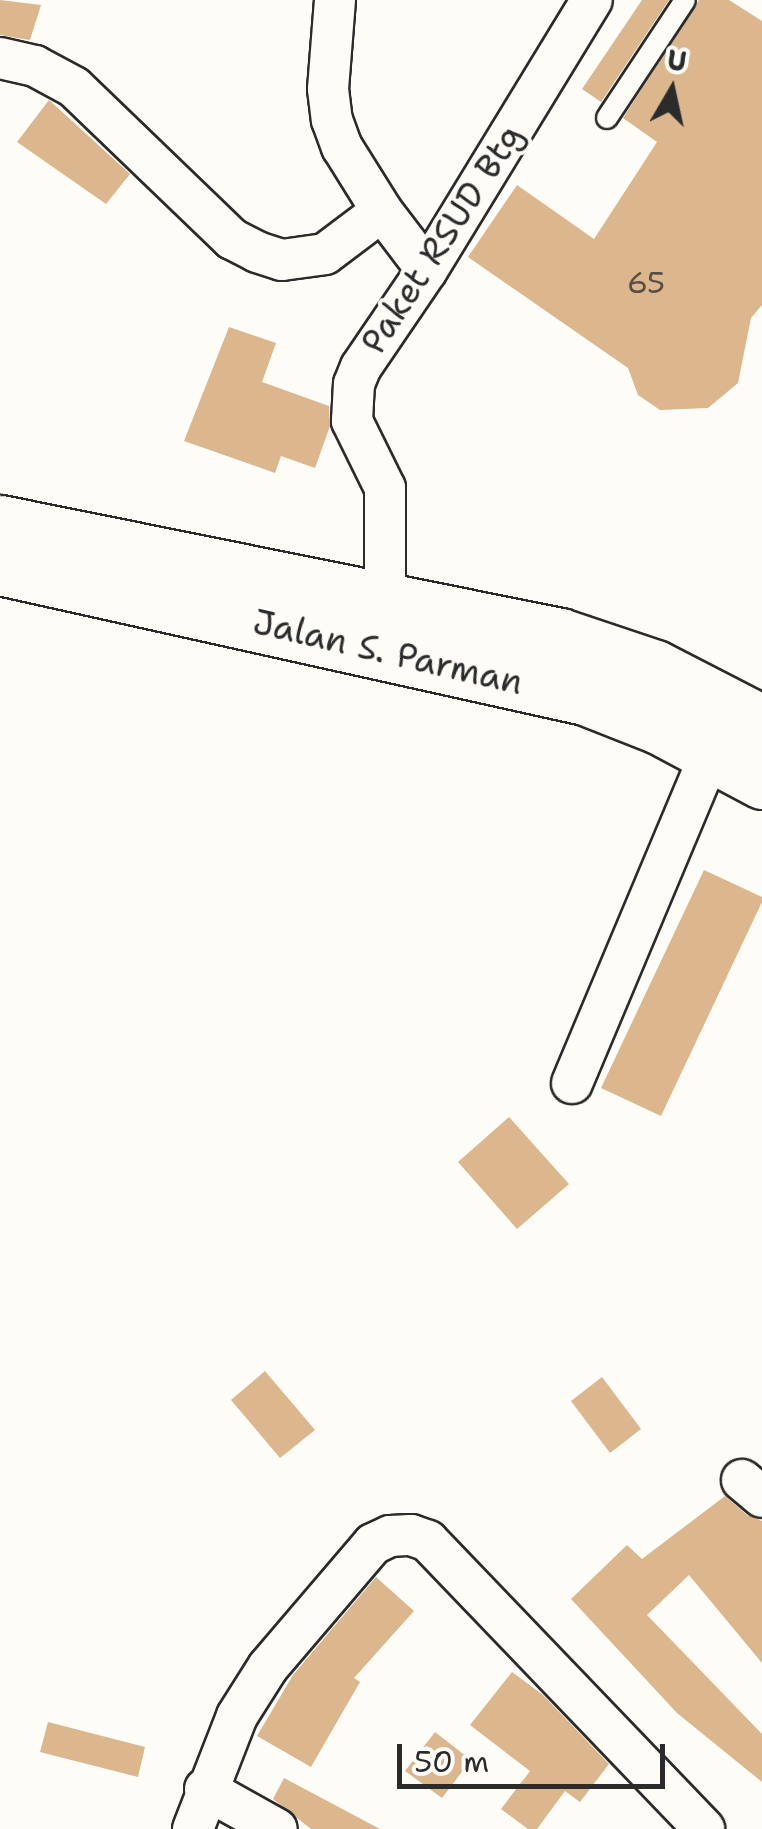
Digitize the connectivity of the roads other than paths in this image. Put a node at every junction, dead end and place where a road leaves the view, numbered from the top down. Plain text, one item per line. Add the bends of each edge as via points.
1 (336, 0) edge
2 (592, 0) edge
3 (685, 0) edge
4 (0, 58) edge
5 (607, 118) dead end
6 (382, 211) junction
7 (426, 270) junction
8 (0, 523) edge
9 (0, 566) edge
10 (386, 602) junction
11 (762, 723) edge
12 (710, 754) junction
13 (762, 781) edge
14 (572, 1083) dead end
15 (205, 1789) junction
16 (193, 1829) edge
17 (278, 1829) edge
18 (704, 1829) edge

1 - 6 street via 328,88 332,120
2 - 7 street, Paket RSUD Btg
3 - 5 lane
4 - 6 street via 35,66 74,87 232,239 258,252 282,260 326,254
6 - 7 street
7 - 10 street, Paket RSUD Btg via 360,367 351,402 352,421 386,488
8 - 10 main road, Jalan S. Parman
9 - 12 main road, Jalan S. Parman via 585,697
10 - 11 main road, Jalan S. Parman via 560,636 655,668
12 - 13 main road, Jalan S. Parman
12 - 14 street
15 - 16 street
15 - 17 street
15 - 18 street via 237,1716 268,1667 373,1544 411,1535 428,1540

